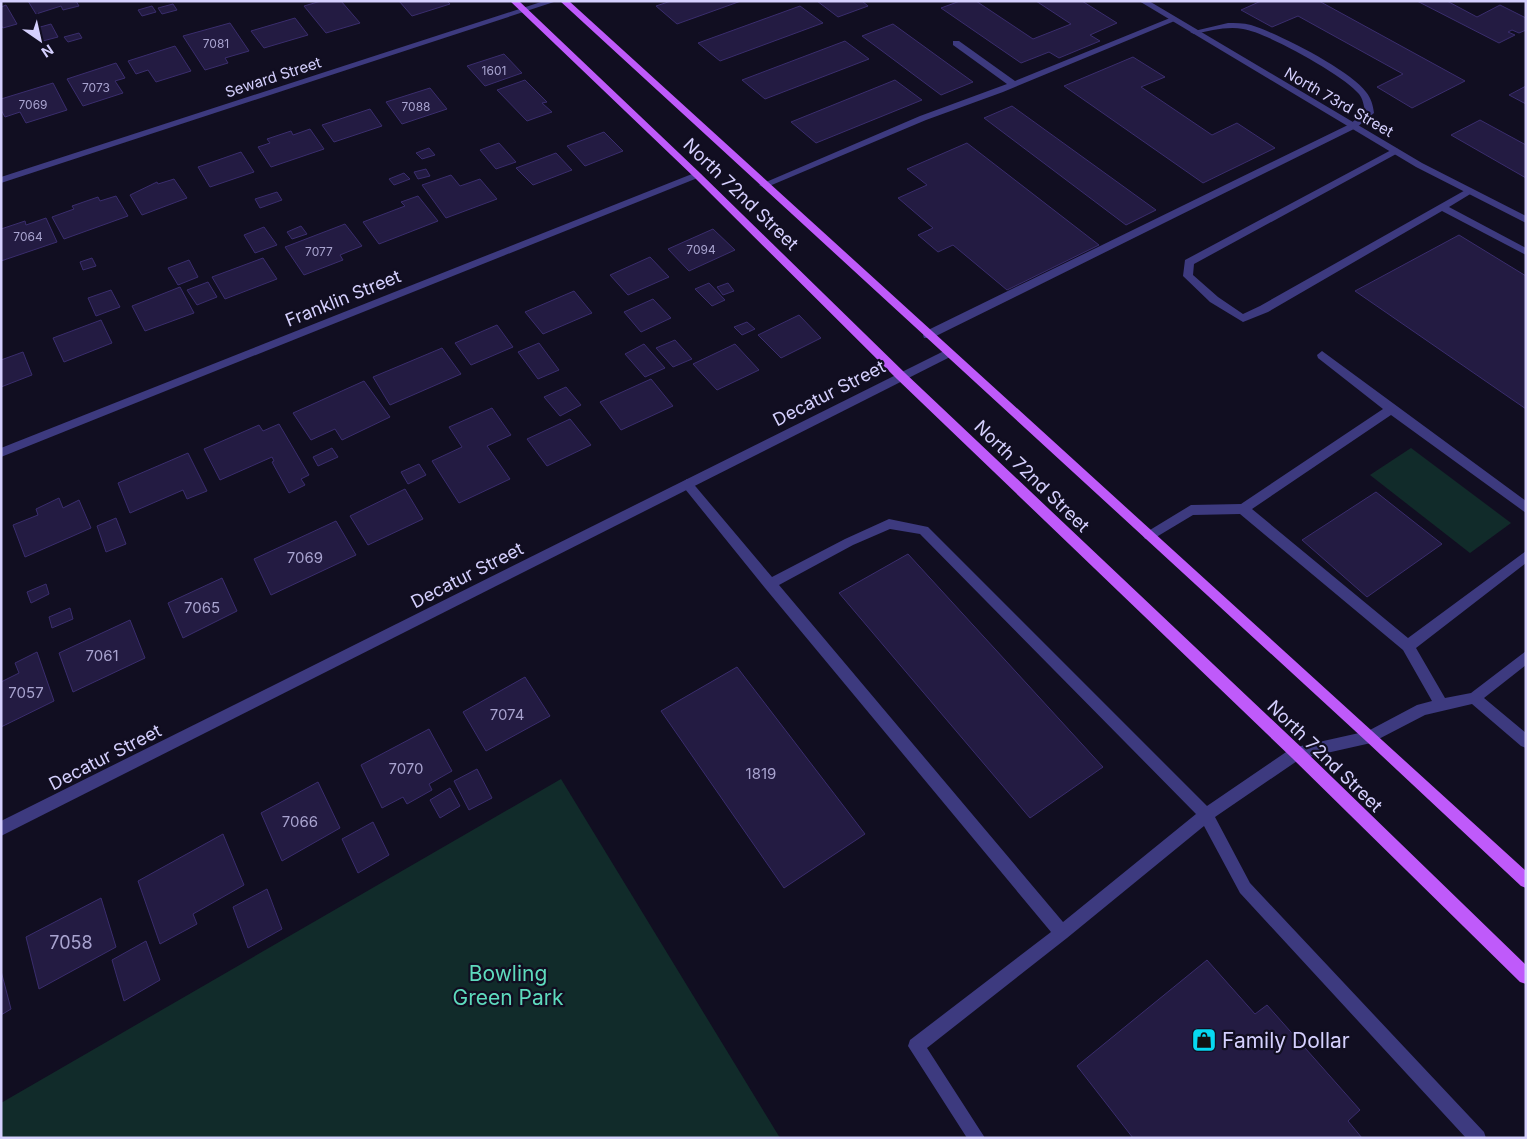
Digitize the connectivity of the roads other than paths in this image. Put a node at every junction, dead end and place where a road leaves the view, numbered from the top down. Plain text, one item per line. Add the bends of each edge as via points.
1 (514, 1) edge
2 (553, 1) edge
3 (564, 1) edge
4 (1142, 1) edge
5 (524, 11) junction
6 (1173, 20) junction
7 (1194, 32) junction
8 (956, 43) dead end
9 (1013, 84) junction
10 (1353, 126) junction
11 (1395, 151) junction
12 (697, 176) junction
13 (1, 180) edge
14 (764, 185) junction
15 (1469, 191) junction
16 (1442, 207) junction
17 (1526, 220) edge
18 (1526, 252) edge
19 (928, 335) junction
20 (948, 353) junction
21 (1322, 355) dead end
22 (902, 376) junction
23 (1391, 409) junction
24 (1, 454) edge
25 (687, 484) junction
26 (1526, 508) edge
27 (1243, 509) junction
28 (1149, 536) junction
29 (1526, 556) edge
30 (770, 584) junction
31 (1408, 646) junction
32 (1526, 658) edge
33 (1474, 698) junction
34 (1442, 704) junction
35 (1371, 738) junction
36 (1526, 742) edge
37 (1297, 753) junction
38 (1206, 816) junction
39 (1, 829) edge
40 (1526, 881) edge
41 (1062, 933) junction
42 (1526, 976) edge
43 (977, 1138) edge
44 (1478, 1138) edge

1 - 5 main road, North 72nd Street
2 - 5 street, Seward Street
3 - 14 main road, North 72nd Street
4 - 6 street, North 73rd Street
5 - 12 main road, North 72nd Street
5 - 13 street, Seward Street
6 - 7 street, North 73rd Street
6 - 9 street
7 - 10 street, North 73rd Street
7 - 10 street via 1214,27 1249,27 1272,36 1349,80 1368,101 1370,113
8 - 9 street
9 - 14 street
10 - 11 street, North 73rd Street
10 - 19 street
11 - 15 street, North 73rd Street
11 - 16 street via 1190,262 1188,276 1230,312 1243,318
12 - 22 main road, North 72nd Street
12 - 24 street, Franklin Street
14 - 19 main road, North 72nd Street
15 - 16 street
15 - 17 street, North 73rd Street
16 - 18 street
19 - 20 main road, North 72nd Street
20 - 22 street, Decatur Street
20 - 28 main road, North 72nd Street
21 - 23 street
22 - 25 street, Decatur Street
22 - 37 main road, North 72nd Street
23 - 26 street
23 - 27 street
25 - 30 street
25 - 39 street, Decatur Street
27 - 28 street via 1190,510
27 - 31 street
28 - 35 main road, North 72nd Street
29 - 31 street
30 - 38 street via 889,524 924,530
30 - 41 street
31 - 34 street
32 - 33 street
33 - 34 street
33 - 36 street
34 - 35 street via 1422,709
35 - 37 street
35 - 40 main road, North 72nd Street
37 - 38 street
37 - 42 main road, North 72nd Street
38 - 41 street
38 - 44 street via 1245,888
41 - 43 street via 916,1046

